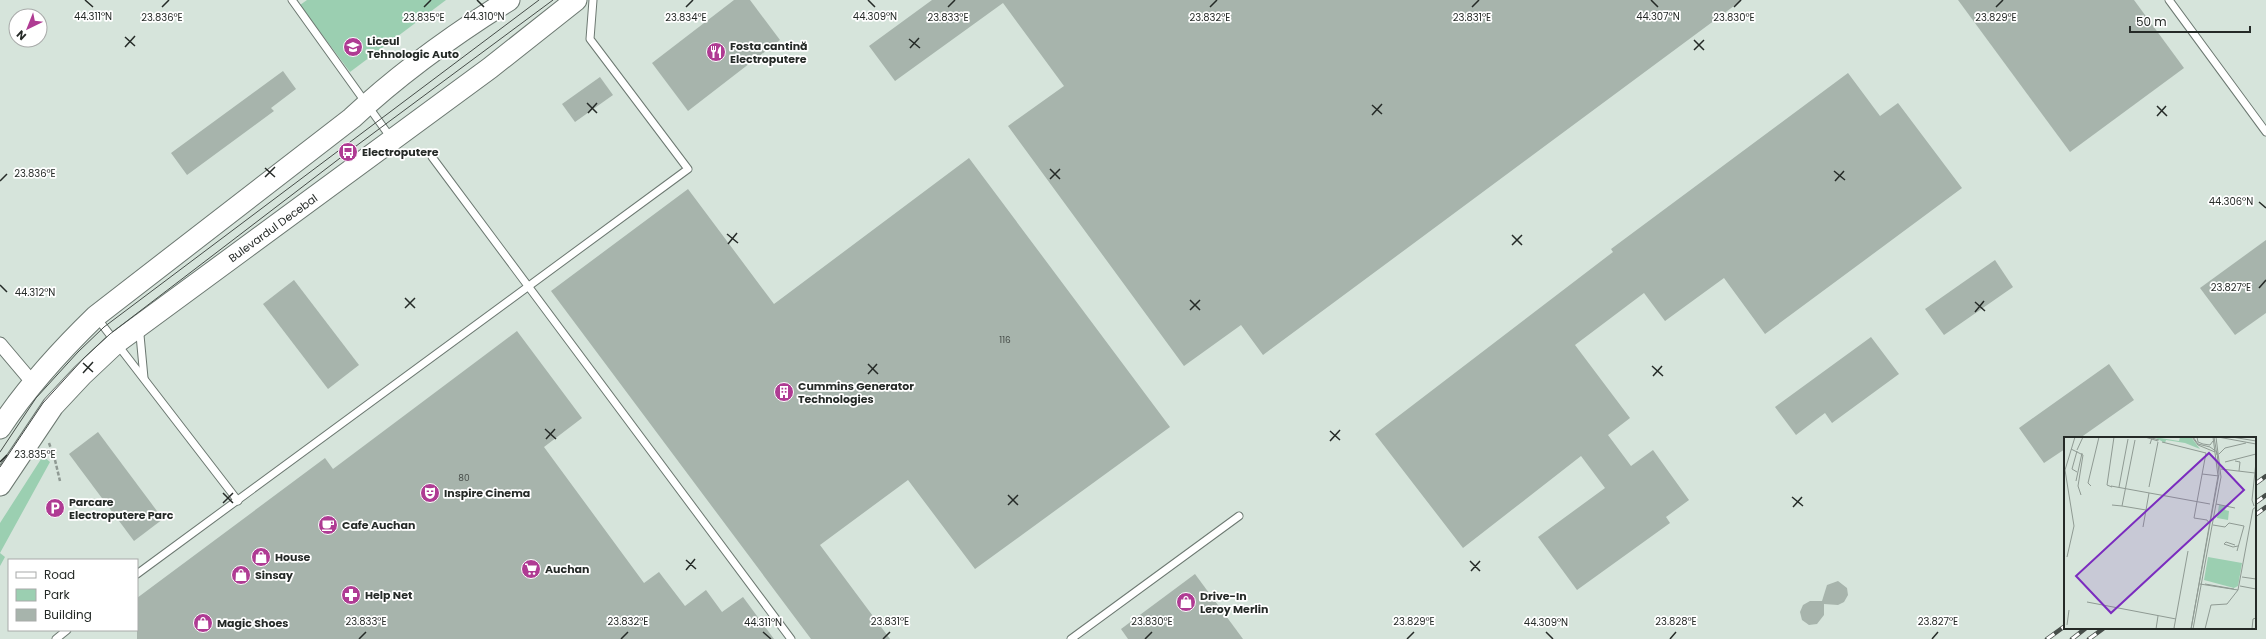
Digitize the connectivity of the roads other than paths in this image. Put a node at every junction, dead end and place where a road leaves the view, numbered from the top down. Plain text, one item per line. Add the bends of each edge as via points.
1 (292, 0) edge
2 (508, 0) edge
3 (576, 0) edge
4 (593, 0) edge
5 (2169, 0) edge
6 (367, 104) junction
7 (2266, 132) edge
8 (392, 139) junction
9 (432, 157) dead end
10 (528, 288) junction
11 (96, 316) junction
12 (142, 323) junction
13 (116, 343) junction
14 (0, 344) edge
15 (145, 380) junction
16 (33, 383) junction
17 (0, 428) edge
18 (0, 485) edge
19 (238, 501) junction
20 (1239, 516) dead end
21 (138, 573) edge
22 (66, 631) edge
23 (56, 639) edge
24 (791, 639) edge
25 (1071, 639) edge

1 - 6 lane
2 - 6 main road via 458,32 387,85
3 - 8 main road, Bulevardul Decebal via 490,68
4 - 10 lane via 590,39 688,169
5 - 7 lane
6 - 8 lane
6 - 11 main road
8 - 12 main road, Bulevardul Decebal
9 - 10 lane
10 - 19 lane
10 - 24 lane
11 - 13 lane
11 - 16 main road
12 - 13 main road, Bulevardul Decebal
12 - 15 lane via 140,335
13 - 15 lane
13 - 18 main road, Bulevardul Decebal via 53,406
14 - 16 street
15 - 19 lane
16 - 17 main road
19 - 21 lane
20 - 25 lane
22 - 23 lane

